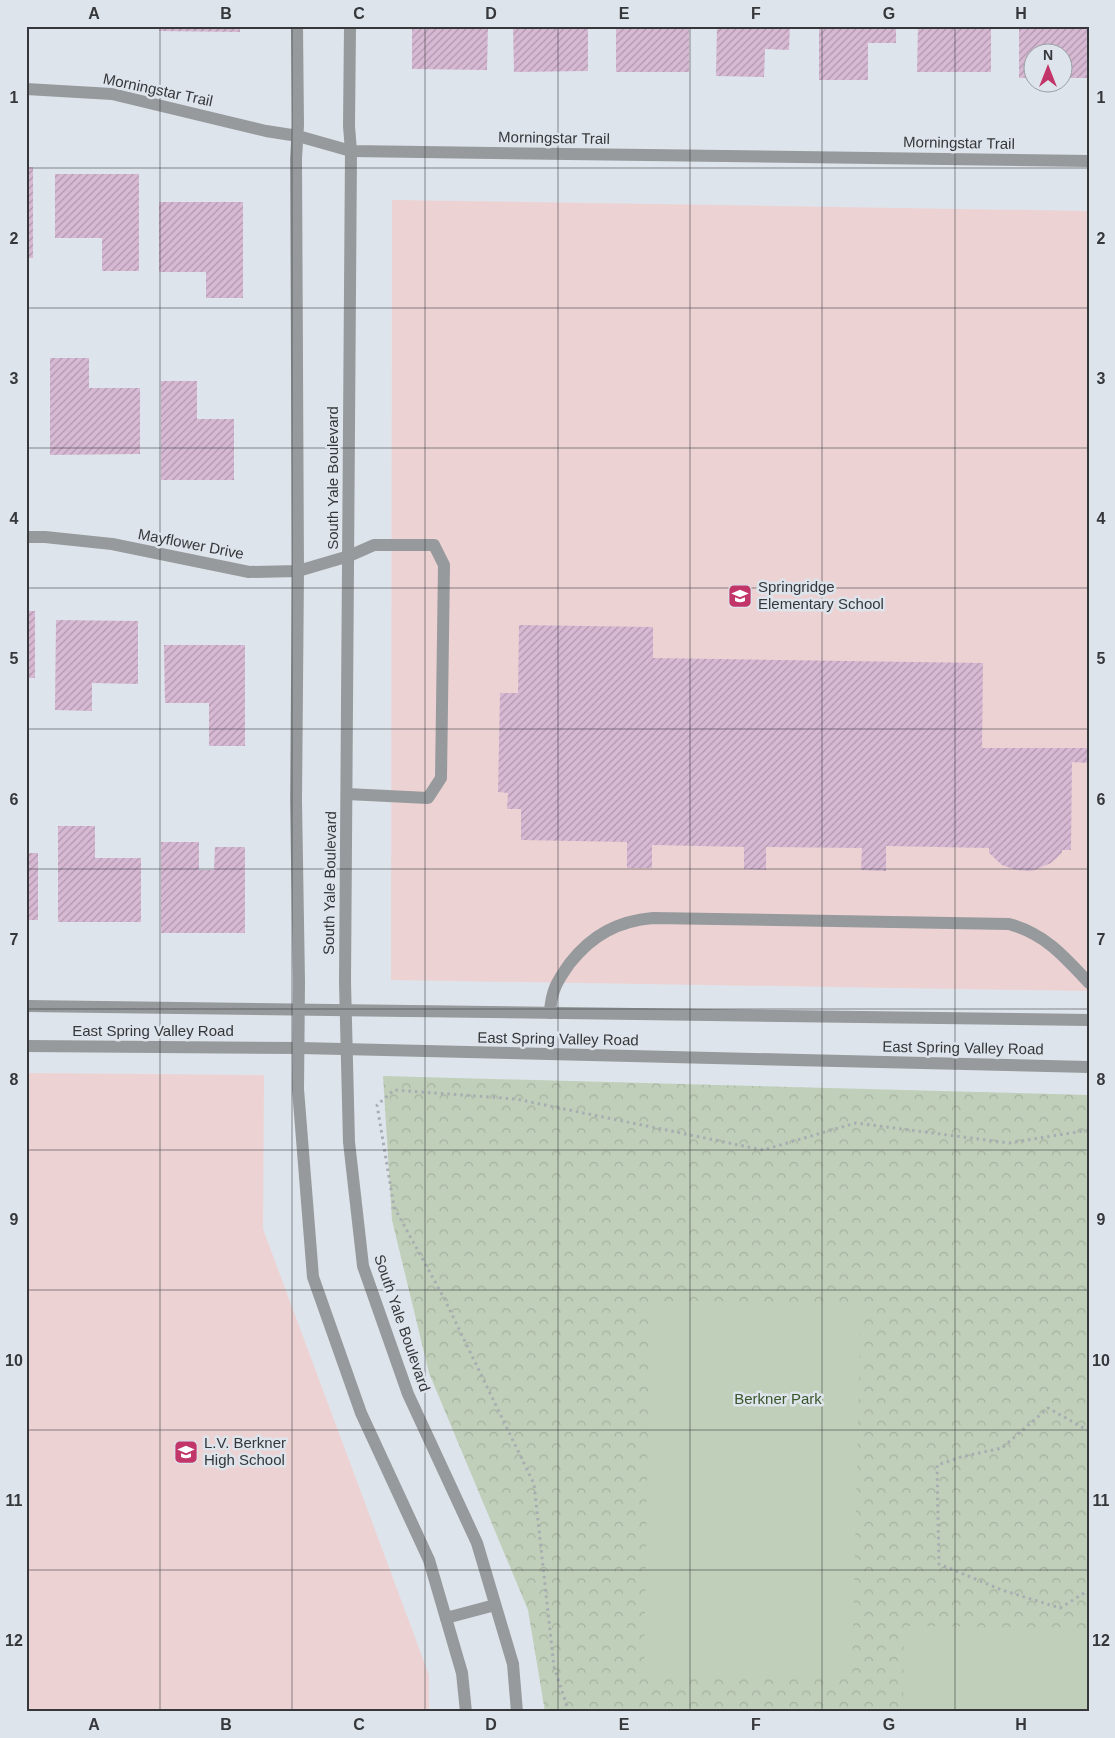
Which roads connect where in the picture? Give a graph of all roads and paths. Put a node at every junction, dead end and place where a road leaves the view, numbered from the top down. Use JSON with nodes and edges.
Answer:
{"nodes":[{"id":1,"x":297,"y":26,"type":"edge"},
{"id":2,"x":350,"y":26,"type":"edge"},
{"id":3,"x":26,"y":89,"type":"edge"},
{"id":4,"x":298,"y":136,"type":"junction"},
{"id":5,"x":351,"y":151,"type":"junction"},
{"id":6,"x":1089,"y":161,"type":"edge"},
{"id":7,"x":26,"y":537,"type":"edge"},
{"id":8,"x":349,"y":556,"type":"junction"},
{"id":9,"x":298,"y":571,"type":"junction"},
{"id":10,"x":347,"y":794,"type":"junction"},
{"id":11,"x":1089,"y":983,"type":"edge"},
{"id":12,"x":26,"y":1006,"type":"edge"},
{"id":13,"x":299,"y":1010,"type":"junction"},
{"id":14,"x":346,"y":1010,"type":"junction"},
{"id":15,"x":550,"y":1013,"type":"junction"},
{"id":16,"x":1089,"y":1020,"type":"edge"},
{"id":17,"x":26,"y":1046,"type":"edge"},
{"id":18,"x":300,"y":1048,"type":"junction"},
{"id":19,"x":347,"y":1050,"type":"junction"},
{"id":20,"x":1089,"y":1067,"type":"edge"},
{"id":21,"x":1089,"y":1130,"type":"edge"},
{"id":22,"x":1089,"y":1430,"type":"edge"},
{"id":23,"x":1089,"y":1590,"type":"edge"},
{"id":24,"x":495,"y":1605,"type":"junction"},
{"id":25,"x":446,"y":1618,"type":"junction"},
{"id":26,"x":466,"y":1712,"type":"edge"},
{"id":27,"x":517,"y":1712,"type":"edge"},
{"id":28,"x":569,"y":1712,"type":"edge"}],
"edges":[{"from":1,"to":4,"type":"street","name":"South Yale Boulevard"},
{"from":2,"to":5,"type":"street","name":"South Yale Boulevard"},
{"from":3,"to":4,"type":"street","name":"Morningstar Trail"},
{"from":4,"to":5,"type":"street","name":"Morningstar Trail"},
{"from":4,"to":9,"type":"street","name":"South Yale Boulevard"},
{"from":5,"to":6,"type":"street","name":"Morningstar Trail"},
{"from":5,"to":8,"type":"street","name":"South Yale Boulevard"},
{"from":7,"to":9,"type":"street","name":"Mayflower Drive"},
{"from":8,"to":9,"type":"street","name":"Mayflower Drive"},
{"from":8,"to":10,"type":"street","name":"South Yale Boulevard"},
{"from":8,"to":10,"type":"street","name":"Mayflower Drive"},
{"from":9,"to":13,"type":"street","name":"South Yale Boulevard"},
{"from":10,"to":14,"type":"street","name":"South Yale Boulevard"},
{"from":11,"to":15,"type":"street"},
{"from":12,"to":13,"type":"street","name":"East Spring Valley Road"},
{"from":13,"to":14,"type":"street","name":"East Spring Valley Road"},
{"from":13,"to":18,"type":"street","name":"South Yale Boulevard"},
{"from":14,"to":15,"type":"street","name":"East Spring Valley Road"},
{"from":14,"to":19,"type":"street","name":"South Yale Boulevard"},
{"from":15,"to":16,"type":"street","name":"East Spring Valley Road"},
{"from":17,"to":18,"type":"street","name":"East Spring Valley Road"},
{"from":18,"to":19,"type":"street","name":"East Spring Valley Road"},
{"from":18,"to":25,"type":"street","name":"South Yale Boulevard"},
{"from":19,"to":20,"type":"street","name":"East Spring Valley Road"},
{"from":19,"to":24,"type":"street","name":"South Yale Boulevard"},
{"from":21,"to":28,"type":"path"},
{"from":22,"to":23,"type":"path"},
{"from":24,"to":25,"type":"street"},
{"from":24,"to":27,"type":"street","name":"South Yale Boulevard"},
{"from":25,"to":26,"type":"street","name":"South Yale Boulevard"}]}
